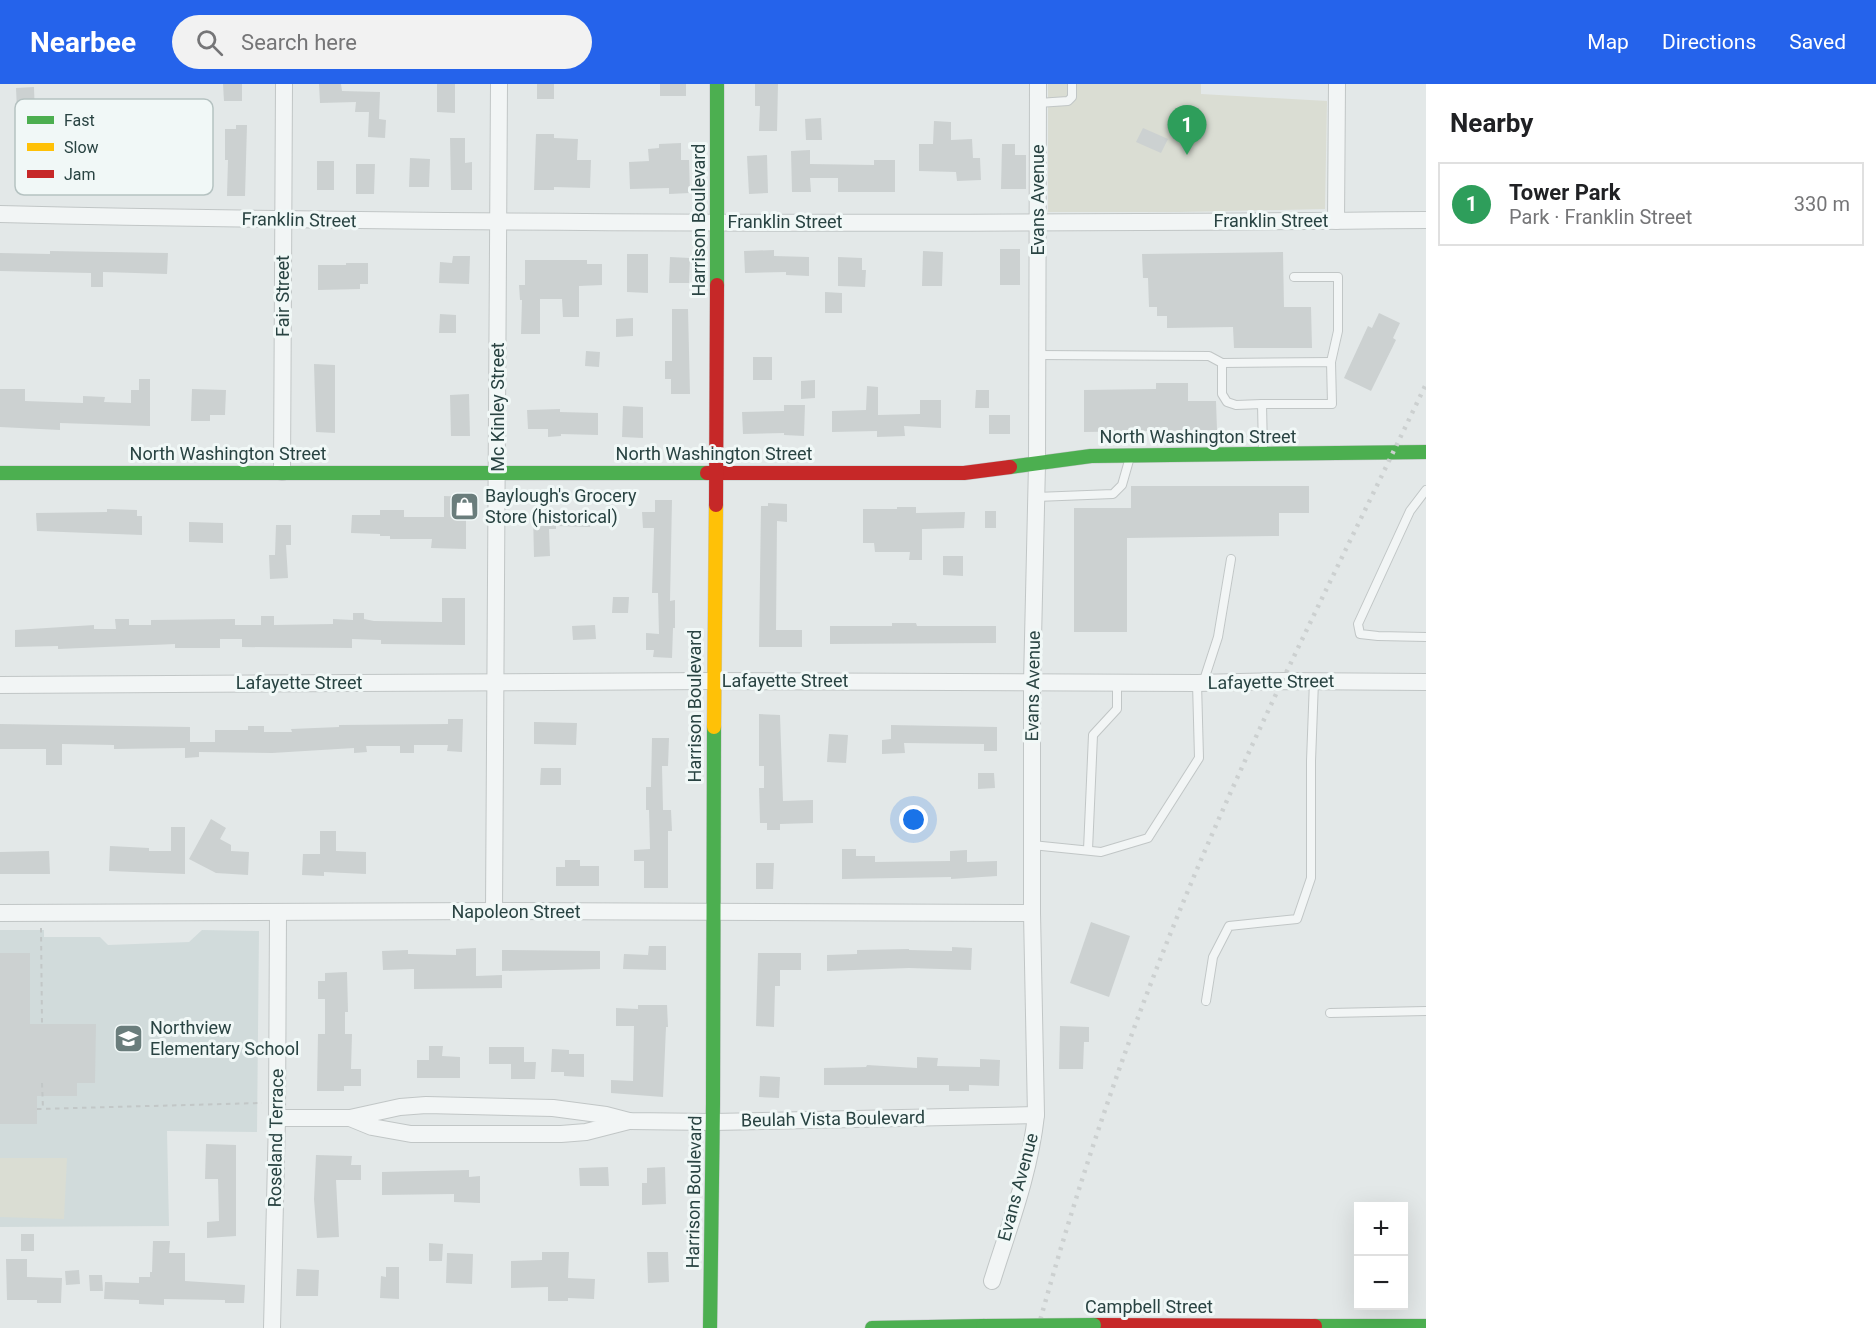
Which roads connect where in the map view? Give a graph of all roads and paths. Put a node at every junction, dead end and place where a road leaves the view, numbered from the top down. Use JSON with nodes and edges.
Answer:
{"nodes":[{"id":1,"x":284,"y":84,"type":"edge"},
{"id":2,"x":499,"y":84,"type":"edge"},
{"id":3,"x":717,"y":84,"type":"edge"},
{"id":4,"x":1038,"y":84,"type":"edge"},
{"id":5,"x":1072,"y":84,"type":"edge"},
{"id":6,"x":1336,"y":84,"type":"edge"},
{"id":7,"x":1038,"y":103,"type":"junction"},
{"id":8,"x":0,"y":214,"type":"edge"},
{"id":9,"x":1426,"y":220,"type":"edge"},
{"id":10,"x":283,"y":221,"type":"junction"},
{"id":11,"x":498,"y":221,"type":"junction"},
{"id":12,"x":1336,"y":221,"type":"junction"},
{"id":13,"x":718,"y":222,"type":"junction"},
{"id":14,"x":1038,"y":222,"type":"junction"},
{"id":15,"x":1294,"y":277,"type":"dead end"},
{"id":16,"x":1037,"y":355,"type":"junction"},
{"id":17,"x":1331,"y":362,"type":"junction"},
{"id":18,"x":1222,"y":363,"type":"junction"},
{"id":19,"x":1262,"y":404,"type":"junction"},
{"id":20,"x":1426,"y":452,"type":"edge"},
{"id":21,"x":1263,"y":455,"type":"junction"},
{"id":22,"x":1131,"y":456,"type":"junction"},
{"id":23,"x":1037,"y":464,"type":"junction"},
{"id":24,"x":715,"y":471,"type":"junction"},
{"id":25,"x":282,"y":472,"type":"junction"},
{"id":26,"x":0,"y":473,"type":"edge"},
{"id":27,"x":498,"y":473,"type":"junction"},
{"id":28,"x":1426,"y":490,"type":"edge"},
{"id":29,"x":1036,"y":497,"type":"junction"},
{"id":30,"x":1422,"y":501,"type":"edge"},
{"id":31,"x":1231,"y":559,"type":"dead end"},
{"id":32,"x":1426,"y":637,"type":"edge"},
{"id":33,"x":713,"y":681,"type":"junction"},
{"id":34,"x":1314,"y":681,"type":"junction"},
{"id":35,"x":495,"y":682,"type":"junction"},
{"id":36,"x":1426,"y":682,"type":"edge"},
{"id":37,"x":1032,"y":683,"type":"junction"},
{"id":38,"x":1117,"y":683,"type":"junction"},
{"id":39,"x":1200,"y":683,"type":"junction"},
{"id":40,"x":0,"y":685,"type":"edge"},
{"id":41,"x":1032,"y":845,"type":"junction"},
{"id":42,"x":1088,"y":850,"type":"junction"},
{"id":43,"x":494,"y":911,"type":"junction"},
{"id":44,"x":0,"y":913,"type":"edge"},
{"id":45,"x":41,"y":913,"type":"junction"},
{"id":46,"x":278,"y":913,"type":"junction"},
{"id":47,"x":712,"y":913,"type":"junction"},
{"id":48,"x":1032,"y":913,"type":"junction"},
{"id":49,"x":1206,"y":1001,"type":"dead end"},
{"id":50,"x":1426,"y":1011,"type":"edge"},
{"id":51,"x":1330,"y":1013,"type":"dead end"},
{"id":52,"x":42,"y":1024,"type":"dead end"},
{"id":53,"x":42,"y":1083,"type":"dead end"},
{"id":54,"x":37,"y":1109,"type":"dead end"},
{"id":55,"x":43,"y":1109,"type":"junction"},
{"id":56,"x":277,"y":1111,"type":"junction"},
{"id":57,"x":1036,"y":1115,"type":"junction"},
{"id":58,"x":350,"y":1118,"type":"junction"},
{"id":59,"x":629,"y":1121,"type":"junction"},
{"id":60,"x":713,"y":1122,"type":"junction"},
{"id":61,"x":992,"y":1281,"type":"dead end"},
{"id":62,"x":1426,"y":1326,"type":"edge"},
{"id":63,"x":1320,"y":1327,"type":"edge"},
{"id":64,"x":272,"y":1328,"type":"edge"},
{"id":65,"x":710,"y":1328,"type":"edge"},
{"id":66,"x":872,"y":1328,"type":"edge"}],
"edges":[{"from":1,"to":10,"type":"street","name":"Fair Street"},
{"from":2,"to":11,"type":"street","name":"Mc Kinley Street"},
{"from":3,"to":13,"type":"street","name":"Harrison Boulevard"},
{"from":4,"to":7,"type":"street","name":"Evans Avenue"},
{"from":5,"to":7,"type":"lane"},
{"from":6,"to":12,"type":"street"},
{"from":7,"to":14,"type":"street","name":"Evans Avenue"},
{"from":8,"to":10,"type":"street","name":"Franklin Street"},
{"from":9,"to":12,"type":"street","name":"Franklin Street"},
{"from":10,"to":11,"type":"street","name":"Franklin Street"},
{"from":10,"to":25,"type":"street","name":"Fair Street"},
{"from":11,"to":13,"type":"street","name":"Franklin Street"},
{"from":11,"to":27,"type":"street","name":"Mc Kinley Street"},
{"from":12,"to":14,"type":"street","name":"Franklin Street"},
{"from":13,"to":14,"type":"street","name":"Franklin Street"},
{"from":13,"to":24,"type":"street","name":"Harrison Boulevard"},
{"from":14,"to":16,"type":"street","name":"Evans Avenue"},
{"from":15,"to":17,"type":"lane"},
{"from":16,"to":18,"type":"lane"},
{"from":16,"to":23,"type":"street","name":"Evans Avenue"},
{"from":17,"to":18,"type":"lane"},
{"from":17,"to":19,"type":"lane"},
{"from":18,"to":19,"type":"lane"},
{"from":19,"to":21,"type":"lane"},
{"from":20,"to":21,"type":"street","name":"North Washington Street"},
{"from":21,"to":22,"type":"street","name":"North Washington Street"},
{"from":22,"to":23,"type":"street","name":"North Washington Street"},
{"from":22,"to":29,"type":"lane"},
{"from":23,"to":24,"type":"street","name":"North Washington Street"},
{"from":23,"to":29,"type":"street","name":"Evans Avenue"},
{"from":24,"to":27,"type":"street","name":"North Washington Street"},
{"from":24,"to":33,"type":"street","name":"Harrison Boulevard"},
{"from":25,"to":26,"type":"street","name":"North Washington Street"},
{"from":25,"to":27,"type":"street","name":"North Washington Street"},
{"from":27,"to":35,"type":"street","name":"Mc Kinley Street"},
{"from":28,"to":30,"type":"lane"},
{"from":29,"to":37,"type":"street","name":"Evans Avenue"},
{"from":30,"to":32,"type":"lane"},
{"from":31,"to":39,"type":"lane"},
{"from":33,"to":35,"type":"street","name":"Lafayette Street"},
{"from":33,"to":37,"type":"street","name":"Lafayette Street"},
{"from":33,"to":47,"type":"street","name":"Harrison Boulevard"},
{"from":34,"to":36,"type":"street","name":"Lafayette Street"},
{"from":34,"to":39,"type":"street","name":"Lafayette Street"},
{"from":34,"to":49,"type":"lane"},
{"from":35,"to":40,"type":"street","name":"Lafayette Street"},
{"from":35,"to":43,"type":"street","name":"Mc Kinley Street"},
{"from":37,"to":38,"type":"street","name":"Lafayette Street"},
{"from":37,"to":41,"type":"street","name":"Evans Avenue"},
{"from":38,"to":39,"type":"street","name":"Lafayette Street"},
{"from":38,"to":42,"type":"lane"},
{"from":39,"to":42,"type":"lane"},
{"from":41,"to":42,"type":"lane"},
{"from":41,"to":48,"type":"street","name":"Evans Avenue"},
{"from":43,"to":46,"type":"street","name":"Napoleon Street"},
{"from":43,"to":47,"type":"street","name":"Napoleon Street"},
{"from":44,"to":45,"type":"street","name":"Napoleon Street"},
{"from":45,"to":46,"type":"street","name":"Napoleon Street"},
{"from":45,"to":52,"type":"path"},
{"from":46,"to":56,"type":"street","name":"Roseland Terrace"},
{"from":47,"to":48,"type":"street","name":"Napoleon Street"},
{"from":47,"to":60,"type":"street","name":"Harrison Boulevard"},
{"from":48,"to":57,"type":"street","name":"Evans Avenue"},
{"from":50,"to":51,"type":"lane"},
{"from":53,"to":55,"type":"path"},
{"from":54,"to":55,"type":"path"},
{"from":55,"to":56,"type":"path"},
{"from":56,"to":58,"type":"street","name":"Beulah Vista Boulevard"},
{"from":56,"to":64,"type":"street","name":"Roseland Terrace"},
{"from":57,"to":60,"type":"street","name":"Beulah Vista Boulevard"},
{"from":57,"to":61,"type":"street","name":"Evans Avenue"},
{"from":58,"to":59,"type":"street","name":"Beulah Vista Boulevard"},
{"from":58,"to":59,"type":"street","name":"Beulah Vista Boulevard"},
{"from":59,"to":60,"type":"street","name":"Beulah Vista Boulevard"},
{"from":60,"to":65,"type":"street","name":"Harrison Boulevard"},
{"from":62,"to":63,"type":"street","name":"Campbell Street"},
{"from":63,"to":66,"type":"street","name":"Campbell Street","bridge":true}]}
